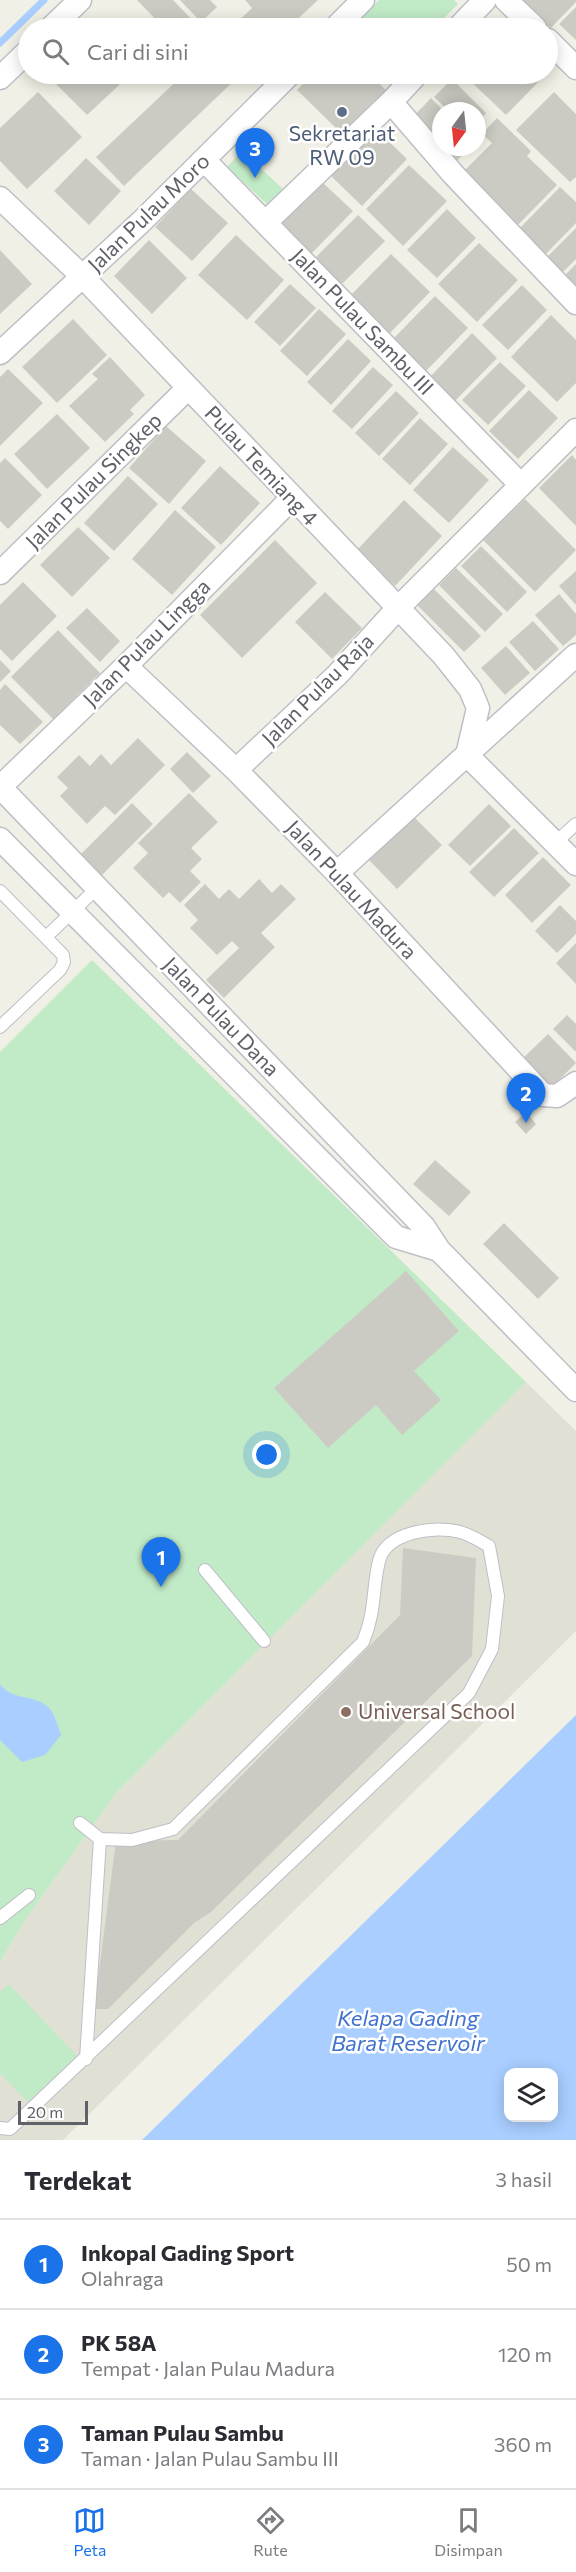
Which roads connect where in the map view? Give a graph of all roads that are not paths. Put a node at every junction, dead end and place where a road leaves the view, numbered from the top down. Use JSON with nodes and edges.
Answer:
{"nodes":[{"id":1,"x":80,"y":0,"type":"edge"},
{"id":2,"x":363,"y":0,"type":"edge"},
{"id":3,"x":485,"y":0,"type":"edge"},
{"id":4,"x":506,"y":0,"type":"edge"},
{"id":5,"x":61,"y":18,"type":"edge"},
{"id":6,"x":344,"y":18,"type":"edge"},
{"id":7,"x":468,"y":18,"type":"edge"},
{"id":8,"x":525,"y":18,"type":"edge"},
{"id":9,"x":558,"y":50,"type":"edge"},
{"id":10,"x":18,"y":61,"type":"edge"},
{"id":11,"x":576,"y":68,"type":"edge"},
{"id":12,"x":0,"y":78,"type":"edge"},
{"id":13,"x":281,"y":84,"type":"edge"},
{"id":14,"x":408,"y":84,"type":"edge"},
{"id":15,"x":391,"y":102,"type":"junction"},
{"id":16,"x":204,"y":160,"type":"junction"},
{"id":17,"x":0,"y":198,"type":"edge"},
{"id":18,"x":266,"y":222,"type":"junction"},
{"id":19,"x":83,"y":277,"type":"junction"},
{"id":20,"x":576,"y":303,"type":"edge"},
{"id":21,"x":0,"y":353,"type":"edge"},
{"id":22,"x":188,"y":388,"type":"junction"},
{"id":23,"x":576,"y":430,"type":"edge"},
{"id":24,"x":520,"y":484,"type":"junction"},
{"id":25,"x":292,"y":498,"type":"junction"},
{"id":26,"x":0,"y":573,"type":"edge"},
{"id":27,"x":398,"y":608,"type":"junction"},
{"id":28,"x":576,"y":655,"type":"edge"},
{"id":29,"x":126,"y":666,"type":"junction"},
{"id":30,"x":467,"y":755,"type":"junction"},
{"id":31,"x":236,"y":770,"type":"junction"},
{"id":32,"x":0,"y":787,"type":"edge"},
{"id":33,"x":576,"y":824,"type":"edge"},
{"id":34,"x":0,"y":839,"type":"edge"},
{"id":35,"x":555,"y":843,"type":"junction"},
{"id":36,"x":576,"y":864,"type":"edge"},
{"id":37,"x":337,"y":873,"type":"junction"},
{"id":38,"x":97,"y":888,"type":"junction"},
{"id":39,"x":0,"y":891,"type":"edge"},
{"id":40,"x":70,"y":913,"type":"junction"},
{"id":41,"x":46,"y":937,"type":"junction"},
{"id":42,"x":0,"y":1027,"type":"edge"},
{"id":43,"x":576,"y":1083,"type":"edge"},
{"id":44,"x":439,"y":1250,"type":"junction"},
{"id":45,"x":576,"y":1390,"type":"edge"},
{"id":46,"x":205,"y":1570,"type":"dead end"},
{"id":47,"x":264,"y":1641,"type":"dead end"},
{"id":48,"x":80,"y":1823,"type":"dead end"},
{"id":49,"x":100,"y":1839,"type":"junction"},
{"id":50,"x":29,"y":1895,"type":"dead end"},
{"id":51,"x":0,"y":1918,"type":"edge"},
{"id":52,"x":86,"y":2059,"type":"junction"},
{"id":53,"x":0,"y":2128,"type":"edge"}],
"edges":[{"from":1,"to":5,"type":"street"},
{"from":2,"to":6,"type":"street"},
{"from":3,"to":7,"type":"street"},
{"from":4,"to":8,"type":"street"},
{"from":9,"to":11,"type":"street"},
{"from":10,"to":12,"type":"street"},
{"from":13,"to":16,"type":"street","name":"Jalan Pulau Moro"},
{"from":14,"to":15,"type":"street"},
{"from":15,"to":18,"type":"street"},
{"from":15,"to":20,"type":"street"},
{"from":16,"to":18,"type":"street","name":"Jalan Pulau Sambu III"},
{"from":16,"to":19,"type":"street","name":"Jalan Pulau Moro"},
{"from":17,"to":19,"type":"street","name":"Pulau Temiang 4"},
{"from":18,"to":24,"type":"street","name":"Jalan Pulau Sambu III"},
{"from":19,"to":21,"type":"street","name":"Jalan Pulau Moro"},
{"from":19,"to":22,"type":"street","name":"Pulau Temiang 4"},
{"from":22,"to":25,"type":"street","name":"Pulau Temiang 4"},
{"from":22,"to":26,"type":"street","name":"Jalan Pulau Singkep"},
{"from":23,"to":24,"type":"street","name":"Jalan Pulau Raja"},
{"from":24,"to":27,"type":"street","name":"Jalan Pulau Raja"},
{"from":25,"to":27,"type":"street","name":"Pulau Temiang 4"},
{"from":25,"to":29,"type":"street","name":"Jalan Pulau Lingga"},
{"from":27,"to":30,"type":"street","name":"Pulau Temiang 4"},
{"from":27,"to":31,"type":"street","name":"Jalan Pulau Raja"},
{"from":28,"to":30,"type":"street"},
{"from":29,"to":31,"type":"street","name":"Jalan Pulau Madura"},
{"from":29,"to":32,"type":"street","name":"Jalan Pulau Lingga"},
{"from":30,"to":35,"type":"street"},
{"from":30,"to":37,"type":"street"},
{"from":31,"to":37,"type":"street","name":"Jalan Pulau Madura"},
{"from":32,"to":38,"type":"street","name":"Jalan Pulau Dana"},
{"from":33,"to":35,"type":"lane"},
{"from":34,"to":40,"type":"street","name":"Jalan Pulau Dana"},
{"from":35,"to":36,"type":"street"},
{"from":37,"to":43,"type":"street","name":"Jalan Pulau Madura"},
{"from":38,"to":40,"type":"lane"},
{"from":38,"to":44,"type":"street","name":"Jalan Pulau Dana"},
{"from":39,"to":41,"type":"lane"},
{"from":40,"to":41,"type":"lane"},
{"from":40,"to":44,"type":"street","name":"Jalan Pulau Dana"},
{"from":41,"to":42,"type":"lane"},
{"from":44,"to":45,"type":"street","name":"Jalan Pulau Dana"},
{"from":46,"to":47,"type":"lane"},
{"from":48,"to":49,"type":"lane"},
{"from":49,"to":52,"type":"lane"},
{"from":49,"to":52,"type":"lane"},
{"from":50,"to":51,"type":"lane"},
{"from":52,"to":53,"type":"lane"}]}
